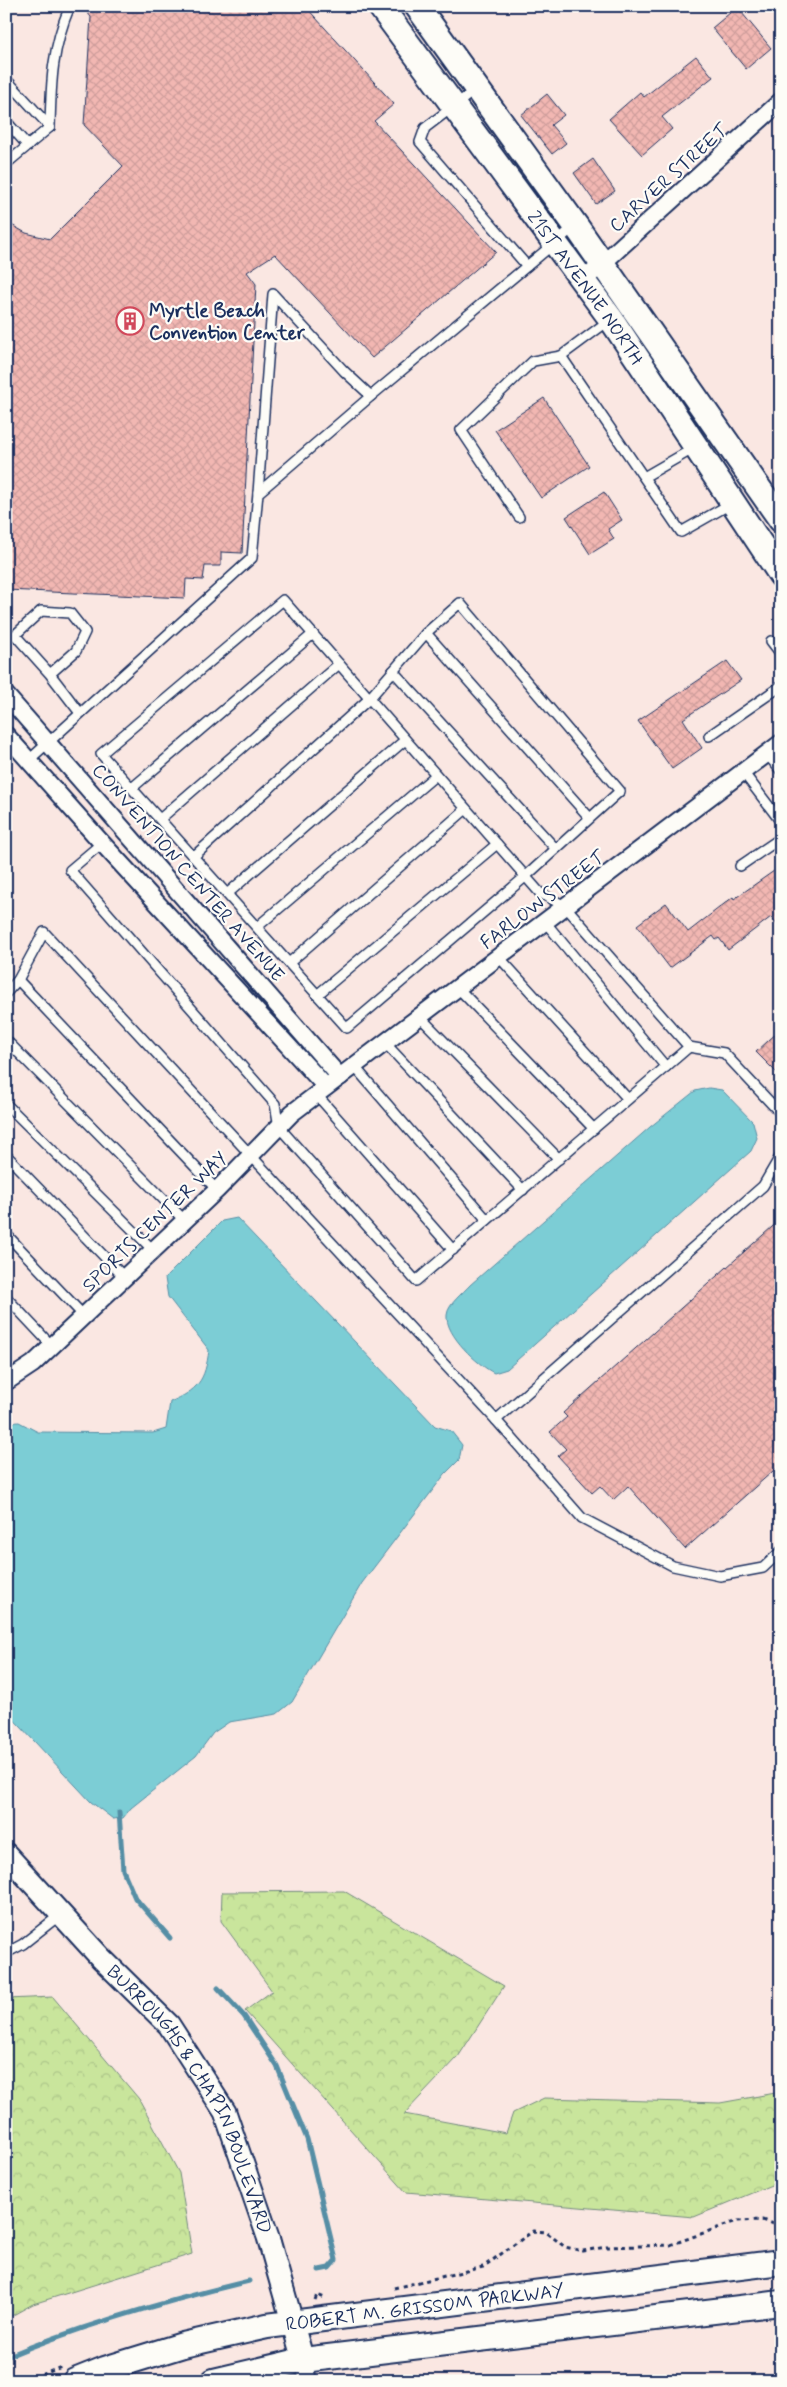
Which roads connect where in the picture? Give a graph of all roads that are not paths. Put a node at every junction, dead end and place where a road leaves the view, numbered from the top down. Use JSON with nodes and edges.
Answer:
{"nodes":[{"id":1,"x":70,"y":6,"type":"edge"},
{"id":2,"x":380,"y":6,"type":"edge"},
{"id":3,"x":417,"y":6,"type":"edge"},
{"id":4,"x":6,"y":79,"type":"edge"},
{"id":5,"x":476,"y":90,"type":"junction"},
{"id":6,"x":781,"y":101,"type":"edge"},
{"id":7,"x":455,"y":108,"type":"junction"},
{"id":8,"x":6,"y":121,"type":"edge"},
{"id":9,"x":50,"y":127,"type":"junction"},
{"id":10,"x":28,"y":146,"type":"junction"},
{"id":11,"x":6,"y":164,"type":"edge"},
{"id":12,"x":576,"y":226,"type":"junction"},
{"id":13,"x":554,"y":244,"type":"junction"},
{"id":14,"x":602,"y":264,"type":"junction"},
{"id":15,"x":527,"y":266,"type":"junction"},
{"id":16,"x":582,"y":282,"type":"junction"},
{"id":17,"x":611,"y":319,"type":"junction"},
{"id":18,"x":562,"y":356,"type":"junction"},
{"id":19,"x":370,"y":396,"type":"junction"},
{"id":20,"x":696,"y":447,"type":"junction"},
{"id":21,"x":644,"y":477,"type":"junction"},
{"id":22,"x":258,"y":493,"type":"junction"},
{"id":23,"x":732,"y":503,"type":"junction"},
{"id":24,"x":519,"y":517,"type":"dead end"},
{"id":25,"x":781,"y":520,"type":"edge"},
{"id":26,"x":778,"y":566,"type":"edge"},
{"id":27,"x":426,"y":633,"type":"junction"},
{"id":28,"x":313,"y":634,"type":"junction"},
{"id":29,"x":772,"y":641,"type":"dead end"},
{"id":30,"x":781,"y":654,"type":"edge"},
{"id":31,"x":339,"y":664,"type":"junction"},
{"id":32,"x":393,"y":671,"type":"junction"},
{"id":33,"x":50,"y":674,"type":"junction"},
{"id":34,"x":781,"y":686,"type":"edge"},
{"id":35,"x":6,"y":694,"type":"edge"},
{"id":36,"x":369,"y":699,"type":"junction"},
{"id":37,"x":80,"y":713,"type":"junction"},
{"id":38,"x":6,"y":735,"type":"edge"},
{"id":39,"x":709,"y":736,"type":"dead end"},
{"id":40,"x":405,"y":740,"type":"junction"},
{"id":41,"x":48,"y":741,"type":"junction"},
{"id":42,"x":781,"y":743,"type":"edge"},
{"id":43,"x":767,"y":754,"type":"junction"},
{"id":44,"x":29,"y":760,"type":"junction"},
{"id":45,"x":781,"y":771,"type":"edge"},
{"id":46,"x":743,"y":772,"type":"junction"},
{"id":47,"x":436,"y":774,"type":"junction"},
{"id":48,"x":132,"y":788,"type":"junction"},
{"id":49,"x":466,"y":809,"type":"junction"},
{"id":50,"x":589,"y":817,"type":"junction"},
{"id":51,"x":160,"y":819,"type":"junction"},
{"id":52,"x":781,"y":822,"type":"edge"},
{"id":53,"x":781,"y":838,"type":"edge"},
{"id":54,"x":102,"y":843,"type":"junction"},
{"id":55,"x":497,"y":844,"type":"junction"},
{"id":56,"x":555,"y":848,"type":"junction"},
{"id":57,"x":193,"y":856,"type":"junction"},
{"id":58,"x":740,"y":866,"type":"dead end"},
{"id":59,"x":526,"y":877,"type":"junction"},
{"id":60,"x":227,"y":894,"type":"junction"},
{"id":61,"x":565,"y":906,"type":"junction"},
{"id":62,"x":546,"y":923,"type":"junction"},
{"id":63,"x":257,"y":927,"type":"junction"},
{"id":64,"x":498,"y":957,"type":"junction"},
{"id":65,"x":289,"y":963,"type":"junction"},
{"id":66,"x":18,"y":980,"type":"junction"},
{"id":67,"x":457,"y":987,"type":"junction"},
{"id":68,"x":6,"y":993,"type":"edge"},
{"id":69,"x":317,"y":995,"type":"junction"},
{"id":70,"x":420,"y":1017,"type":"junction"},
{"id":71,"x":6,"y":1040,"type":"edge"},
{"id":72,"x":386,"y":1044,"type":"junction"},
{"id":73,"x":689,"y":1046,"type":"junction"},
{"id":74,"x":666,"y":1066,"type":"junction"},
{"id":75,"x":355,"y":1067,"type":"junction"},
{"id":76,"x":327,"y":1086,"type":"junction"},
{"id":77,"x":628,"y":1099,"type":"junction"},
{"id":78,"x":6,"y":1104,"type":"edge"},
{"id":79,"x":781,"y":1114,"type":"edge"},
{"id":80,"x":279,"y":1127,"type":"junction"},
{"id":81,"x":594,"y":1128,"type":"junction"},
{"id":82,"x":6,"y":1155,"type":"edge"},
{"id":83,"x":252,"y":1155,"type":"junction"},
{"id":84,"x":781,"y":1155,"type":"edge"},
{"id":85,"x":559,"y":1159,"type":"junction"},
{"id":86,"x":217,"y":1190,"type":"junction"},
{"id":87,"x":523,"y":1190,"type":"junction"},
{"id":88,"x":184,"y":1220,"type":"junction"},
{"id":89,"x":488,"y":1220,"type":"junction"},
{"id":90,"x":6,"y":1234,"type":"edge"},
{"id":91,"x":153,"y":1250,"type":"junction"},
{"id":92,"x":453,"y":1250,"type":"junction"},
{"id":93,"x":124,"y":1277,"type":"junction"},
{"id":94,"x":6,"y":1297,"type":"edge"},
{"id":95,"x":84,"y":1316,"type":"junction"},
{"id":96,"x":52,"y":1346,"type":"junction"},
{"id":97,"x":7,"y":1381,"type":"edge"},
{"id":98,"x":496,"y":1420,"type":"junction"},
{"id":99,"x":781,"y":1551,"type":"edge"},
{"id":100,"x":6,"y":1854,"type":"edge"},
{"id":101,"x":61,"y":1914,"type":"junction"},
{"id":102,"x":6,"y":1953,"type":"edge"},
{"id":103,"x":781,"y":2262,"type":"edge"},
{"id":104,"x":781,"y":2303,"type":"edge"},
{"id":105,"x":292,"y":2323,"type":"junction"},
{"id":106,"x":306,"y":2370,"type":"edge"},
{"id":107,"x":75,"y":2381,"type":"edge"},
{"id":108,"x":214,"y":2381,"type":"edge"}],
"edges":[{"from":1,"to":9,"type":"lane"},
{"from":2,"to":7,"type":"main road","name":"21ST AVENUE NORTH"},
{"from":3,"to":5,"type":"main road","name":"21ST AVENUE NORTH"},
{"from":4,"to":9,"type":"lane"},
{"from":5,"to":7,"type":"lane"},
{"from":5,"to":12,"type":"main road","name":"21ST AVENUE NORTH"},
{"from":6,"to":14,"type":"street","name":"CARVER STREET"},
{"from":7,"to":13,"type":"main road","name":"21ST AVENUE NORTH"},
{"from":7,"to":15,"type":"lane"},
{"from":8,"to":10,"type":"lane"},
{"from":9,"to":10,"type":"lane"},
{"from":10,"to":11,"type":"lane"},
{"from":12,"to":13,"type":"lane"},
{"from":12,"to":14,"type":"main road","name":"21ST AVENUE NORTH"},
{"from":13,"to":15,"type":"lane"},
{"from":13,"to":16,"type":"main road","name":"21ST AVENUE NORTH"},
{"from":14,"to":16,"type":"street","name":"CARVER STREET"},
{"from":14,"to":25,"type":"main road","name":"21ST AVENUE NORTH"},
{"from":15,"to":19,"type":"lane"},
{"from":16,"to":17,"type":"main road","name":"21ST AVENUE NORTH"},
{"from":17,"to":18,"type":"lane"},
{"from":17,"to":20,"type":"main road","name":"21ST AVENUE NORTH"},
{"from":18,"to":21,"type":"lane"},
{"from":18,"to":24,"type":"lane"},
{"from":19,"to":22,"type":"lane"},
{"from":19,"to":22,"type":"lane"},
{"from":20,"to":21,"type":"lane"},
{"from":20,"to":23,"type":"main road","name":"21ST AVENUE NORTH"},
{"from":21,"to":23,"type":"lane"},
{"from":22,"to":37,"type":"lane"},
{"from":23,"to":26,"type":"main road","name":"21ST AVENUE NORTH"},
{"from":27,"to":32,"type":"lane"},
{"from":27,"to":50,"type":"lane"},
{"from":27,"to":50,"type":"lane"},
{"from":28,"to":31,"type":"lane"},
{"from":28,"to":48,"type":"lane"},
{"from":28,"to":48,"type":"lane"},
{"from":29,"to":30,"type":"lane"},
{"from":31,"to":36,"type":"lane"},
{"from":31,"to":51,"type":"lane"},
{"from":32,"to":36,"type":"lane"},
{"from":32,"to":56,"type":"lane"},
{"from":33,"to":33,"type":"lane"},
{"from":33,"to":37,"type":"lane"},
{"from":34,"to":39,"type":"lane"},
{"from":35,"to":41,"type":"street","name":"CONVENTION CENTER AVENUE"},
{"from":36,"to":40,"type":"lane"},
{"from":36,"to":57,"type":"lane"},
{"from":37,"to":41,"type":"lane"},
{"from":38,"to":44,"type":"street"},
{"from":40,"to":47,"type":"lane"},
{"from":40,"to":60,"type":"lane"},
{"from":41,"to":44,"type":"lane"},
{"from":41,"to":76,"type":"street","name":"CONVENTION CENTER AVENUE"},
{"from":42,"to":43,"type":"street","name":"FARLOW STREET"},
{"from":43,"to":45,"type":"lane"},
{"from":43,"to":46,"type":"street","name":"FARLOW STREET"},
{"from":44,"to":54,"type":"street"},
{"from":46,"to":52,"type":"lane"},
{"from":46,"to":61,"type":"street","name":"FARLOW STREET"},
{"from":47,"to":49,"type":"lane"},
{"from":47,"to":63,"type":"lane"},
{"from":48,"to":51,"type":"lane"},
{"from":49,"to":55,"type":"lane"},
{"from":49,"to":65,"type":"lane"},
{"from":50,"to":56,"type":"lane"},
{"from":51,"to":57,"type":"lane"},
{"from":53,"to":58,"type":"lane"},
{"from":54,"to":76,"type":"street"},
{"from":54,"to":80,"type":"lane"},
{"from":55,"to":59,"type":"lane"},
{"from":55,"to":69,"type":"lane"},
{"from":56,"to":59,"type":"lane"},
{"from":57,"to":60,"type":"lane"},
{"from":59,"to":61,"type":"lane"},
{"from":59,"to":69,"type":"lane"},
{"from":60,"to":63,"type":"lane"},
{"from":61,"to":62,"type":"street","name":"FARLOW STREET"},
{"from":61,"to":73,"type":"lane"},
{"from":62,"to":64,"type":"street","name":"FARLOW STREET"},
{"from":62,"to":74,"type":"lane"},
{"from":63,"to":65,"type":"lane"},
{"from":64,"to":67,"type":"street","name":"FARLOW STREET"},
{"from":64,"to":77,"type":"lane"},
{"from":65,"to":69,"type":"lane"},
{"from":66,"to":68,"type":"lane"},
{"from":66,"to":83,"type":"lane"},
{"from":66,"to":86,"type":"lane"},
{"from":67,"to":70,"type":"street","name":"FARLOW STREET"},
{"from":67,"to":81,"type":"lane"},
{"from":70,"to":72,"type":"street","name":"FARLOW STREET"},
{"from":70,"to":85,"type":"lane"},
{"from":71,"to":88,"type":"lane"},
{"from":72,"to":75,"type":"street","name":"FARLOW STREET"},
{"from":72,"to":87,"type":"lane"},
{"from":73,"to":74,"type":"lane"},
{"from":73,"to":79,"type":"lane"},
{"from":74,"to":77,"type":"lane"},
{"from":75,"to":76,"type":"street","name":"FARLOW STREET"},
{"from":75,"to":89,"type":"lane"},
{"from":76,"to":80,"type":"street","name":"SPORTS CENTER WAY"},
{"from":76,"to":92,"type":"lane"},
{"from":77,"to":81,"type":"lane"},
{"from":78,"to":91,"type":"lane"},
{"from":80,"to":83,"type":"street","name":"SPORTS CENTER WAY"},
{"from":80,"to":92,"type":"lane"},
{"from":81,"to":85,"type":"lane"},
{"from":82,"to":93,"type":"lane"},
{"from":83,"to":86,"type":"street","name":"SPORTS CENTER WAY"},
{"from":83,"to":98,"type":"lane"},
{"from":84,"to":98,"type":"lane"},
{"from":85,"to":87,"type":"lane"},
{"from":86,"to":88,"type":"street","name":"SPORTS CENTER WAY"},
{"from":87,"to":89,"type":"lane"},
{"from":88,"to":91,"type":"street","name":"SPORTS CENTER WAY"},
{"from":89,"to":92,"type":"lane"},
{"from":90,"to":95,"type":"lane"},
{"from":91,"to":93,"type":"street","name":"SPORTS CENTER WAY"},
{"from":93,"to":95,"type":"street","name":"SPORTS CENTER WAY"},
{"from":94,"to":96,"type":"lane"},
{"from":95,"to":96,"type":"street","name":"SPORTS CENTER WAY"},
{"from":96,"to":97,"type":"street","name":"SPORTS CENTER WAY"},
{"from":98,"to":99,"type":"lane"},
{"from":100,"to":101,"type":"street","name":"BURROUGHS & CHAPIN BOULEVARD"},
{"from":101,"to":102,"type":"lane"},
{"from":101,"to":105,"type":"street","name":"BURROUGHS & CHAPIN BOULEVARD"},
{"from":103,"to":105,"type":"main road","name":"ROBERT M. GRISSOM PARKWAY"},
{"from":104,"to":106,"type":"main road","name":"ROBERT M. GRISSOM PARKWAY"},
{"from":105,"to":106,"type":"street","name":"BURROUGHS & CHAPIN BOULEVARD"},
{"from":105,"to":107,"type":"main road","name":"ROBERT M. GRISSOM PARKWAY"},
{"from":106,"to":108,"type":"main road","name":"ROBERT M. GRISSOM PARKWAY"}]}
